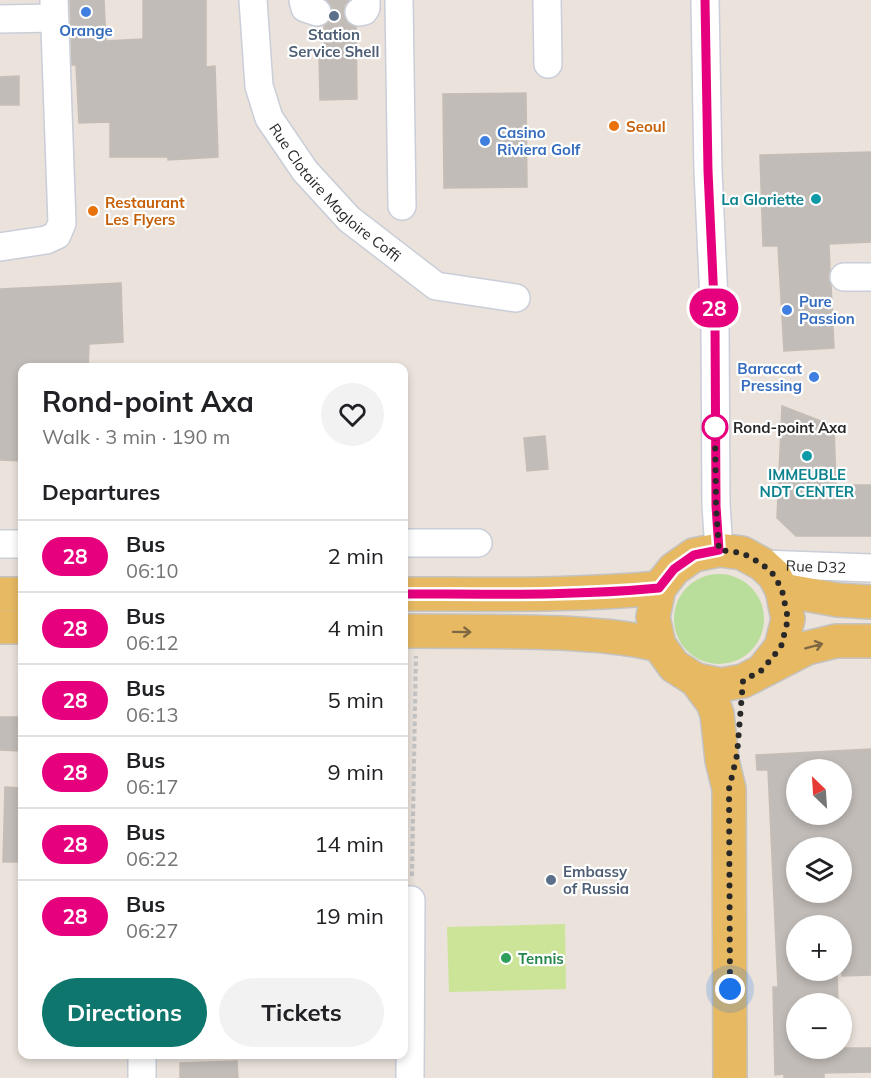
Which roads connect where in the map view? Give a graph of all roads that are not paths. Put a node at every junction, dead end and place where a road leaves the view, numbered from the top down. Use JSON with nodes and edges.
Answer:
{"nodes":[{"id":1,"x":253,"y":0,"type":"edge"},
{"id":2,"x":399,"y":0,"type":"edge"},
{"id":3,"x":547,"y":0,"type":"edge"},
{"id":4,"x":705,"y":0,"type":"edge"},
{"id":5,"x":54,"y":9,"type":"edge"},
{"id":6,"x":0,"y":19,"type":"edge"},
{"id":7,"x":548,"y":64,"type":"dead end"},
{"id":8,"x":402,"y":206,"type":"dead end"},
{"id":9,"x":0,"y":247,"type":"edge"},
{"id":10,"x":871,"y":277,"type":"edge"},
{"id":11,"x":844,"y":278,"type":"dead end"},
{"id":12,"x":516,"y":298,"type":"dead end"},
{"id":13,"x":408,"y":543,"type":"edge"},
{"id":14,"x":478,"y":543,"type":"dead end"},
{"id":15,"x":0,"y":544,"type":"edge"},
{"id":16,"x":18,"y":544,"type":"edge"},
{"id":17,"x":719,"y":550,"type":"junction"},
{"id":18,"x":762,"y":564,"type":"junction"},
{"id":19,"x":871,"y":568,"type":"edge"},
{"id":20,"x":659,"y":588,"type":"junction"},
{"id":21,"x":782,"y":590,"type":"junction"},
{"id":22,"x":0,"y":594,"type":"edge"},
{"id":23,"x":18,"y":594,"type":"edge"},
{"id":24,"x":408,"y":594,"type":"edge"},
{"id":25,"x":871,"y":602,"type":"edge"},
{"id":26,"x":0,"y":627,"type":"edge"},
{"id":27,"x":18,"y":627,"type":"edge"},
{"id":28,"x":410,"y":631,"type":"edge"},
{"id":29,"x":871,"y":641,"type":"edge"},
{"id":30,"x":659,"y":645,"type":"junction"},
{"id":31,"x":753,"y":675,"type":"junction"},
{"id":32,"x":696,"y":680,"type":"junction"},
{"id":33,"x":729,"y":789,"type":"junction"},
{"id":34,"x":408,"y":959,"type":"edge"},
{"id":35,"x":142,"y":1059,"type":"edge"},
{"id":36,"x":142,"y":1078,"type":"edge"},
{"id":37,"x":410,"y":1078,"type":"edge"},
{"id":38,"x":730,"y":1078,"type":"edge"}],
"edges":[{"from":1,"to":12,"type":"street","name":"Rue Clotaire Magloire Coffi"},
{"from":2,"to":8,"type":"street"},
{"from":3,"to":7,"type":"street"},
{"from":4,"to":17,"type":"street"},
{"from":5,"to":6,"type":"street"},
{"from":5,"to":9,"type":"street"},
{"from":10,"to":11,"type":"street"},
{"from":13,"to":14,"type":"street"},
{"from":15,"to":16,"type":"street"},
{"from":17,"to":18,"type":"main road"},
{"from":17,"to":20,"type":"main road"},
{"from":18,"to":19,"type":"street","name":"Rue D32"},
{"from":18,"to":21,"type":"main road"},
{"from":20,"to":24,"type":"main road"},
{"from":20,"to":30,"type":"main road"},
{"from":21,"to":25,"type":"main road"},
{"from":21,"to":31,"type":"main road"},
{"from":22,"to":23,"type":"main road"},
{"from":26,"to":27,"type":"main road"},
{"from":28,"to":30,"type":"main road","one_way":true},
{"from":31,"to":29,"type":"main road","one_way":true},
{"from":30,"to":32,"type":"main road"},
{"from":31,"to":32,"type":"main road"},
{"from":31,"to":33,"type":"main road"},
{"from":32,"to":33,"type":"main road"},
{"from":33,"to":38,"type":"main road"},
{"from":34,"to":37,"type":"street"},
{"from":35,"to":36,"type":"street"}]}
